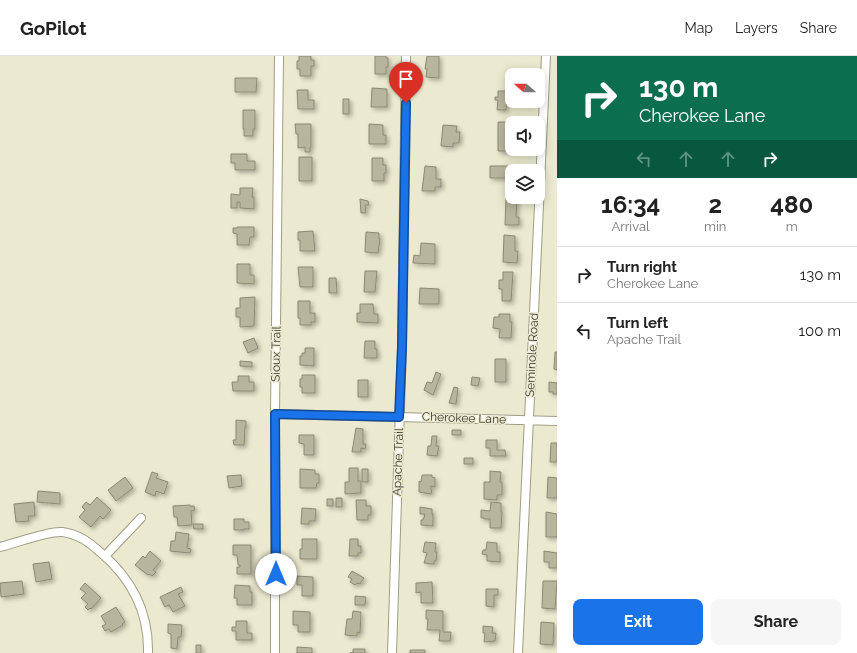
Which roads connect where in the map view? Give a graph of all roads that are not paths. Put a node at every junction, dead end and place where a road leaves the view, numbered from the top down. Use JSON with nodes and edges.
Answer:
{"nodes":[{"id":1,"x":279,"y":56,"type":"edge"},
{"id":2,"x":406,"y":56,"type":"edge"},
{"id":3,"x":546,"y":56,"type":"edge"},
{"id":4,"x":275,"y":414,"type":"junction"},
{"id":5,"x":399,"y":417,"type":"junction"},
{"id":6,"x":529,"y":420,"type":"junction"},
{"id":7,"x":557,"y":421,"type":"edge"},
{"id":8,"x":141,"y":518,"type":"dead end"},
{"id":9,"x":0,"y":547,"type":"edge"},
{"id":10,"x":106,"y":556,"type":"junction"},
{"id":11,"x":148,"y":653,"type":"edge"},
{"id":12,"x":275,"y":653,"type":"edge"},
{"id":13,"x":392,"y":653,"type":"edge"},
{"id":14,"x":518,"y":653,"type":"edge"}],
"edges":[{"from":1,"to":4,"type":"street","name":"Sioux Trail"},
{"from":2,"to":5,"type":"street","name":"Apache Trail"},
{"from":3,"to":6,"type":"street","name":"Seminole Road"},
{"from":4,"to":5,"type":"street","name":"Cherokee Lane"},
{"from":4,"to":12,"type":"street","name":"Sioux Trail"},
{"from":5,"to":6,"type":"street","name":"Cherokee Lane"},
{"from":5,"to":13,"type":"street","name":"Apache Trail"},
{"from":6,"to":7,"type":"street","name":"Cherokee Lane"},
{"from":6,"to":14,"type":"street","name":"Seminole Road"},
{"from":8,"to":10,"type":"street"},
{"from":9,"to":10,"type":"street"},
{"from":10,"to":11,"type":"street"}]}
